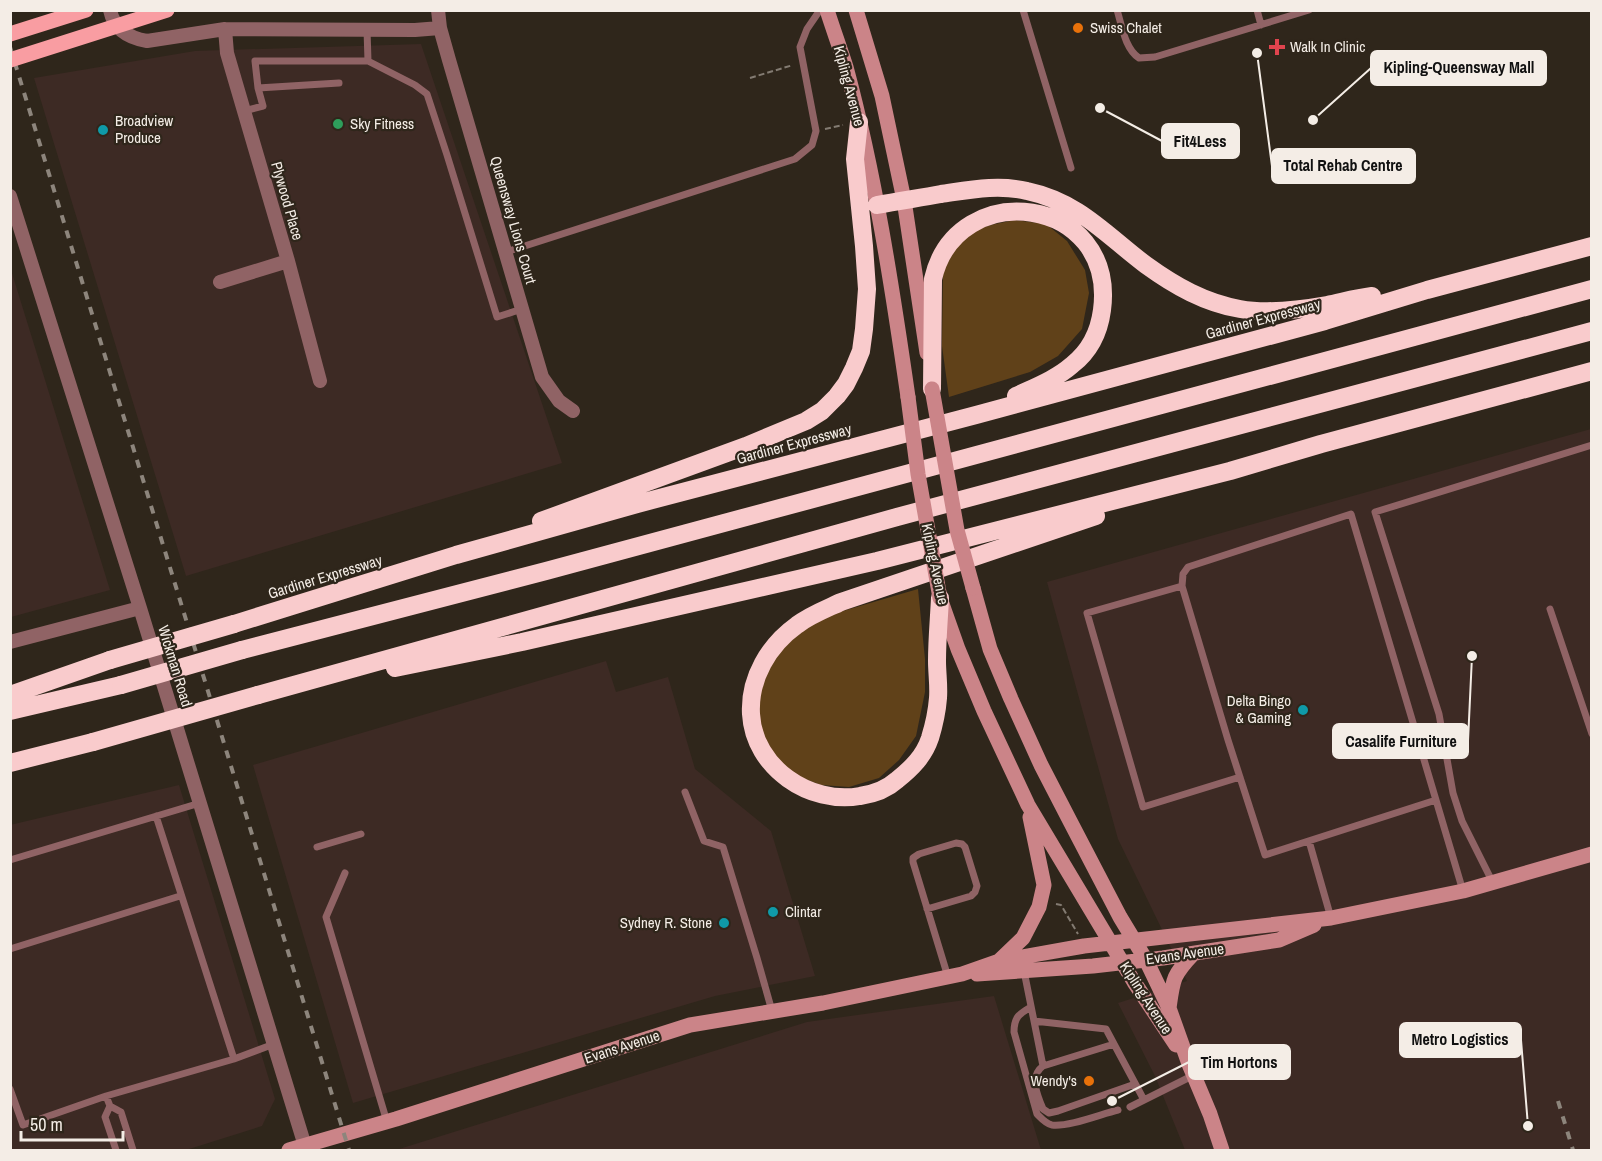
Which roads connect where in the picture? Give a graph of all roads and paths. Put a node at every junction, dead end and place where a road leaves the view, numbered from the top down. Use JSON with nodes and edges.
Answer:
{"nodes":[{"id":1,"x":86,"y":10,"type":"edge"},
{"id":2,"x":110,"y":10,"type":"edge"},
{"id":3,"x":167,"y":10,"type":"edge"},
{"id":4,"x":438,"y":10,"type":"edge"},
{"id":5,"x":820,"y":10,"type":"edge"},
{"id":6,"x":827,"y":10,"type":"edge"},
{"id":7,"x":856,"y":10,"type":"edge"},
{"id":8,"x":1023,"y":10,"type":"edge"},
{"id":9,"x":1118,"y":10,"type":"edge"},
{"id":10,"x":1257,"y":10,"type":"edge"},
{"id":11,"x":1309,"y":10,"type":"edge"},
{"id":12,"x":1261,"y":25,"type":"junction"},
{"id":13,"x":440,"y":28,"type":"junction"},
{"id":14,"x":225,"y":29,"type":"junction"},
{"id":15,"x":367,"y":30,"type":"junction"},
{"id":16,"x":10,"y":34,"type":"edge"},
{"id":17,"x":10,"y":60,"type":"edge"},
{"id":18,"x":368,"y":61,"type":"junction"},
{"id":19,"x":803,"y":62,"type":"junction"},
{"id":20,"x":750,"y":78,"type":"dead end"},
{"id":21,"x":339,"y":83,"type":"dead end"},
{"id":22,"x":258,"y":88,"type":"junction"},
{"id":23,"x":244,"y":111,"type":"junction"},
{"id":24,"x":859,"y":122,"type":"junction"},
{"id":25,"x":816,"y":131,"type":"junction"},
{"id":26,"x":1071,"y":168,"type":"dead end"},
{"id":27,"x":10,"y":196,"type":"edge"},
{"id":28,"x":904,"y":200,"type":"junction"},
{"id":29,"x":877,"y":205,"type":"junction"},
{"id":30,"x":1592,"y":246,"type":"edge"},
{"id":31,"x":506,"y":252,"type":"junction"},
{"id":32,"x":288,"y":261,"type":"junction"},
{"id":33,"x":220,"y":282,"type":"dead end"},
{"id":34,"x":1592,"y":289,"type":"edge"},
{"id":35,"x":1427,"y":290,"type":"junction"},
{"id":36,"x":522,"y":309,"type":"junction"},
{"id":37,"x":1592,"y":331,"type":"edge"},
{"id":38,"x":1592,"y":372,"type":"edge"},
{"id":39,"x":320,"y":381,"type":"dead end"},
{"id":40,"x":932,"y":389,"type":"junction"},
{"id":41,"x":573,"y":411,"type":"dead end"},
{"id":42,"x":976,"y":415,"type":"junction"},
{"id":43,"x":1592,"y":445,"type":"edge"},
{"id":44,"x":1230,"y":471,"type":"junction"},
{"id":45,"x":456,"y":555,"type":"junction"},
{"id":46,"x":1182,"y":586,"type":"junction"},
{"id":47,"x":940,"y":598,"type":"junction"},
{"id":48,"x":140,"y":608,"type":"junction"},
{"id":49,"x":1550,"y":609,"type":"dead end"},
{"id":50,"x":10,"y":642,"type":"edge"},
{"id":51,"x":10,"y":695,"type":"edge"},
{"id":52,"x":258,"y":695,"type":"junction"},
{"id":53,"x":10,"y":711,"type":"edge"},
{"id":54,"x":1592,"y":734,"type":"edge"},
{"id":55,"x":10,"y":763,"type":"edge"},
{"id":56,"x":1240,"y":777,"type":"junction"},
{"id":57,"x":685,"y":792,"type":"dead end"},
{"id":58,"x":1436,"y":800,"type":"junction"},
{"id":59,"x":200,"y":802,"type":"junction"},
{"id":60,"x":1028,"y":805,"type":"junction"},
{"id":61,"x":156,"y":816,"type":"junction"},
{"id":62,"x":362,"y":834,"type":"dead end"},
{"id":63,"x":1309,"y":841,"type":"junction"},
{"id":64,"x":317,"y":847,"type":"dead end"},
{"id":65,"x":1592,"y":854,"type":"edge"},
{"id":66,"x":10,"y":860,"type":"edge"},
{"id":67,"x":345,"y":873,"type":"dead end"},
{"id":68,"x":1493,"y":883,"type":"junction"},
{"id":69,"x":1463,"y":891,"type":"junction"},
{"id":70,"x":180,"y":896,"type":"junction"},
{"id":71,"x":1050,"y":903,"type":"dead end"},
{"id":72,"x":927,"y":909,"type":"junction"},
{"id":73,"x":1331,"y":918,"type":"junction"},
{"id":74,"x":1080,"y":928,"type":"dead end"},
{"id":75,"x":1075,"y":929,"type":"junction"},
{"id":76,"x":1078,"y":935,"type":"dead end"},
{"id":77,"x":1134,"y":939,"type":"junction"},
{"id":78,"x":1110,"y":942,"type":"junction"},
{"id":79,"x":10,"y":949,"type":"edge"},
{"id":80,"x":1193,"y":954,"type":"junction"},
{"id":81,"x":1146,"y":960,"type":"junction"},
{"id":82,"x":999,"y":961,"type":"junction"},
{"id":83,"x":1122,"y":963,"type":"junction"},
{"id":84,"x":1024,"y":971,"type":"junction"},
{"id":85,"x":955,"y":975,"type":"junction"},
{"id":86,"x":1031,"y":1007,"type":"junction"},
{"id":87,"x":1169,"y":1008,"type":"junction"},
{"id":88,"x":772,"y":1011,"type":"junction"},
{"id":89,"x":1034,"y":1021,"type":"junction"},
{"id":90,"x":274,"y":1044,"type":"junction"},
{"id":91,"x":1114,"y":1044,"type":"junction"},
{"id":92,"x":234,"y":1059,"type":"junction"},
{"id":93,"x":1043,"y":1066,"type":"junction"},
{"id":94,"x":1191,"y":1070,"type":"junction"},
{"id":95,"x":1135,"y":1084,"type":"junction"},
{"id":96,"x":10,"y":1089,"type":"edge"},
{"id":97,"x":106,"y":1096,"type":"junction"},
{"id":98,"x":1144,"y":1100,"type":"junction"},
{"id":99,"x":110,"y":1106,"type":"junction"},
{"id":100,"x":1130,"y":1107,"type":"dead end"},
{"id":101,"x":1118,"y":1110,"type":"dead end"},
{"id":102,"x":387,"y":1122,"type":"junction"},
{"id":103,"x":305,"y":1146,"type":"junction"},
{"id":104,"x":116,"y":1150,"type":"edge"},
{"id":105,"x":133,"y":1150,"type":"edge"},
{"id":106,"x":289,"y":1150,"type":"edge"},
{"id":107,"x":1222,"y":1150,"type":"edge"}],
"edges":[{"from":1,"to":16,"type":"main road"},
{"from":2,"to":14,"type":"street"},
{"from":3,"to":17,"type":"main road","bridge":true},
{"from":4,"to":13,"type":"street"},
{"from":5,"to":19,"type":"lane"},
{"from":6,"to":24,"type":"main road","name":"Kipling Avenue"},
{"from":7,"to":28,"type":"main road","name":"Kipling Avenue"},
{"from":8,"to":26,"type":"lane"},
{"from":9,"to":12,"type":"lane"},
{"from":10,"to":12,"type":"lane"},
{"from":11,"to":12,"type":"lane"},
{"from":13,"to":15,"type":"street"},
{"from":13,"to":31,"type":"street","name":"Queensway Lions Court"},
{"from":14,"to":15,"type":"street"},
{"from":14,"to":23,"type":"street","name":"Plywood Place"},
{"from":15,"to":18,"type":"lane"},
{"from":18,"to":22,"type":"lane"},
{"from":18,"to":36,"type":"lane"},
{"from":19,"to":20,"type":"path"},
{"from":19,"to":25,"type":"lane"},
{"from":21,"to":22,"type":"lane"},
{"from":22,"to":23,"type":"lane"},
{"from":23,"to":32,"type":"street","name":"Plywood Place"},
{"from":24,"to":25,"type":"path"},
{"from":24,"to":29,"type":"main road","name":"Kipling Avenue"},
{"from":24,"to":45,"type":"highway"},
{"from":25,"to":31,"type":"lane"},
{"from":27,"to":48,"type":"street","name":"Wickman Road"},
{"from":28,"to":29,"type":"highway"},
{"from":28,"to":35,"type":"highway"},
{"from":28,"to":40,"type":"main road","name":"Kipling Avenue"},
{"from":29,"to":47,"type":"main road","name":"Kipling Avenue","bridge":true},
{"from":30,"to":35,"type":"highway","name":"Gardiner Expressway"},
{"from":31,"to":36,"type":"street","name":"Queensway Lions Court"},
{"from":32,"to":33,"type":"street"},
{"from":32,"to":39,"type":"street","name":"Plywood Place"},
{"from":34,"to":53,"type":"highway","bridge":true},
{"from":35,"to":42,"type":"highway","name":"Gardiner Expressway"},
{"from":36,"to":41,"type":"street","name":"Queensway Lions Court"},
{"from":37,"to":52,"type":"highway"},
{"from":38,"to":44,"type":"highway"},
{"from":40,"to":42,"type":"highway"},
{"from":40,"to":77,"type":"main road","name":"Kipling Avenue","bridge":true},
{"from":42,"to":45,"type":"highway","name":"Gardiner Expressway"},
{"from":43,"to":68,"type":"lane"},
{"from":44,"to":47,"type":"highway"},
{"from":44,"to":52,"type":"highway"},
{"from":45,"to":51,"type":"highway","name":"Gardiner Expressway","bridge":true},
{"from":46,"to":56,"type":"lane"},
{"from":46,"to":56,"type":"lane"},
{"from":46,"to":58,"type":"lane"},
{"from":47,"to":60,"type":"main road","name":"Kipling Avenue"},
{"from":48,"to":50,"type":"street"},
{"from":48,"to":59,"type":"street","name":"Wickman Road"},
{"from":49,"to":54,"type":"lane"},
{"from":52,"to":55,"type":"highway","bridge":true},
{"from":56,"to":63,"type":"lane"},
{"from":57,"to":88,"type":"lane"},
{"from":58,"to":63,"type":"lane"},
{"from":58,"to":69,"type":"lane"},
{"from":59,"to":61,"type":"lane"},
{"from":59,"to":90,"type":"street","name":"Wickman Road"},
{"from":60,"to":78,"type":"main road","name":"Kipling Avenue"},
{"from":60,"to":82,"type":"main road"},
{"from":61,"to":66,"type":"lane"},
{"from":61,"to":70,"type":"lane"},
{"from":62,"to":64,"type":"lane"},
{"from":63,"to":73,"type":"lane"},
{"from":65,"to":68,"type":"main road","name":"Evans Avenue"},
{"from":67,"to":102,"type":"lane"},
{"from":68,"to":69,"type":"main road","name":"Evans Avenue"},
{"from":69,"to":73,"type":"main road","name":"Evans Avenue"},
{"from":70,"to":79,"type":"lane"},
{"from":70,"to":92,"type":"lane"},
{"from":71,"to":75,"type":"path"},
{"from":72,"to":72,"type":"lane"},
{"from":72,"to":85,"type":"lane"},
{"from":73,"to":77,"type":"main road","name":"Evans Avenue"},
{"from":73,"to":80,"type":"main road","name":"Evans Avenue"},
{"from":74,"to":75,"type":"path"},
{"from":75,"to":76,"type":"path"},
{"from":77,"to":78,"type":"main road","name":"Evans Avenue"},
{"from":77,"to":81,"type":"main road","name":"Kipling Avenue"},
{"from":78,"to":82,"type":"main road","name":"Evans Avenue"},
{"from":78,"to":83,"type":"main road","name":"Kipling Avenue"},
{"from":80,"to":81,"type":"main road","name":"Evans Avenue"},
{"from":80,"to":87,"type":"main road"},
{"from":81,"to":83,"type":"main road","name":"Evans Avenue"},
{"from":81,"to":87,"type":"main road","name":"Kipling Avenue"},
{"from":82,"to":85,"type":"main road","name":"Evans Avenue"},
{"from":83,"to":84,"type":"main road","name":"Evans Avenue"},
{"from":83,"to":94,"type":"main road","name":"Kipling Avenue"},
{"from":84,"to":85,"type":"main road","name":"Evans Avenue"},
{"from":84,"to":86,"type":"lane"},
{"from":85,"to":88,"type":"main road","name":"Evans Avenue"},
{"from":86,"to":89,"type":"lane"},
{"from":86,"to":101,"type":"lane"},
{"from":87,"to":94,"type":"main road","name":"Kipling Avenue"},
{"from":88,"to":102,"type":"main road","name":"Evans Avenue"},
{"from":89,"to":91,"type":"lane"},
{"from":89,"to":93,"type":"lane"},
{"from":90,"to":92,"type":"lane"},
{"from":90,"to":103,"type":"street","name":"Wickman Road"},
{"from":91,"to":93,"type":"lane"},
{"from":91,"to":95,"type":"lane"},
{"from":92,"to":97,"type":"lane"},
{"from":93,"to":95,"type":"lane"},
{"from":94,"to":98,"type":"lane"},
{"from":94,"to":107,"type":"main road","name":"Kipling Avenue"},
{"from":95,"to":98,"type":"lane"},
{"from":96,"to":97,"type":"lane"},
{"from":97,"to":99,"type":"lane"},
{"from":98,"to":100,"type":"lane"},
{"from":99,"to":104,"type":"lane"},
{"from":99,"to":105,"type":"lane"},
{"from":102,"to":103,"type":"main road","name":"Evans Avenue"},
{"from":103,"to":106,"type":"main road","name":"Evans Avenue"}]}
